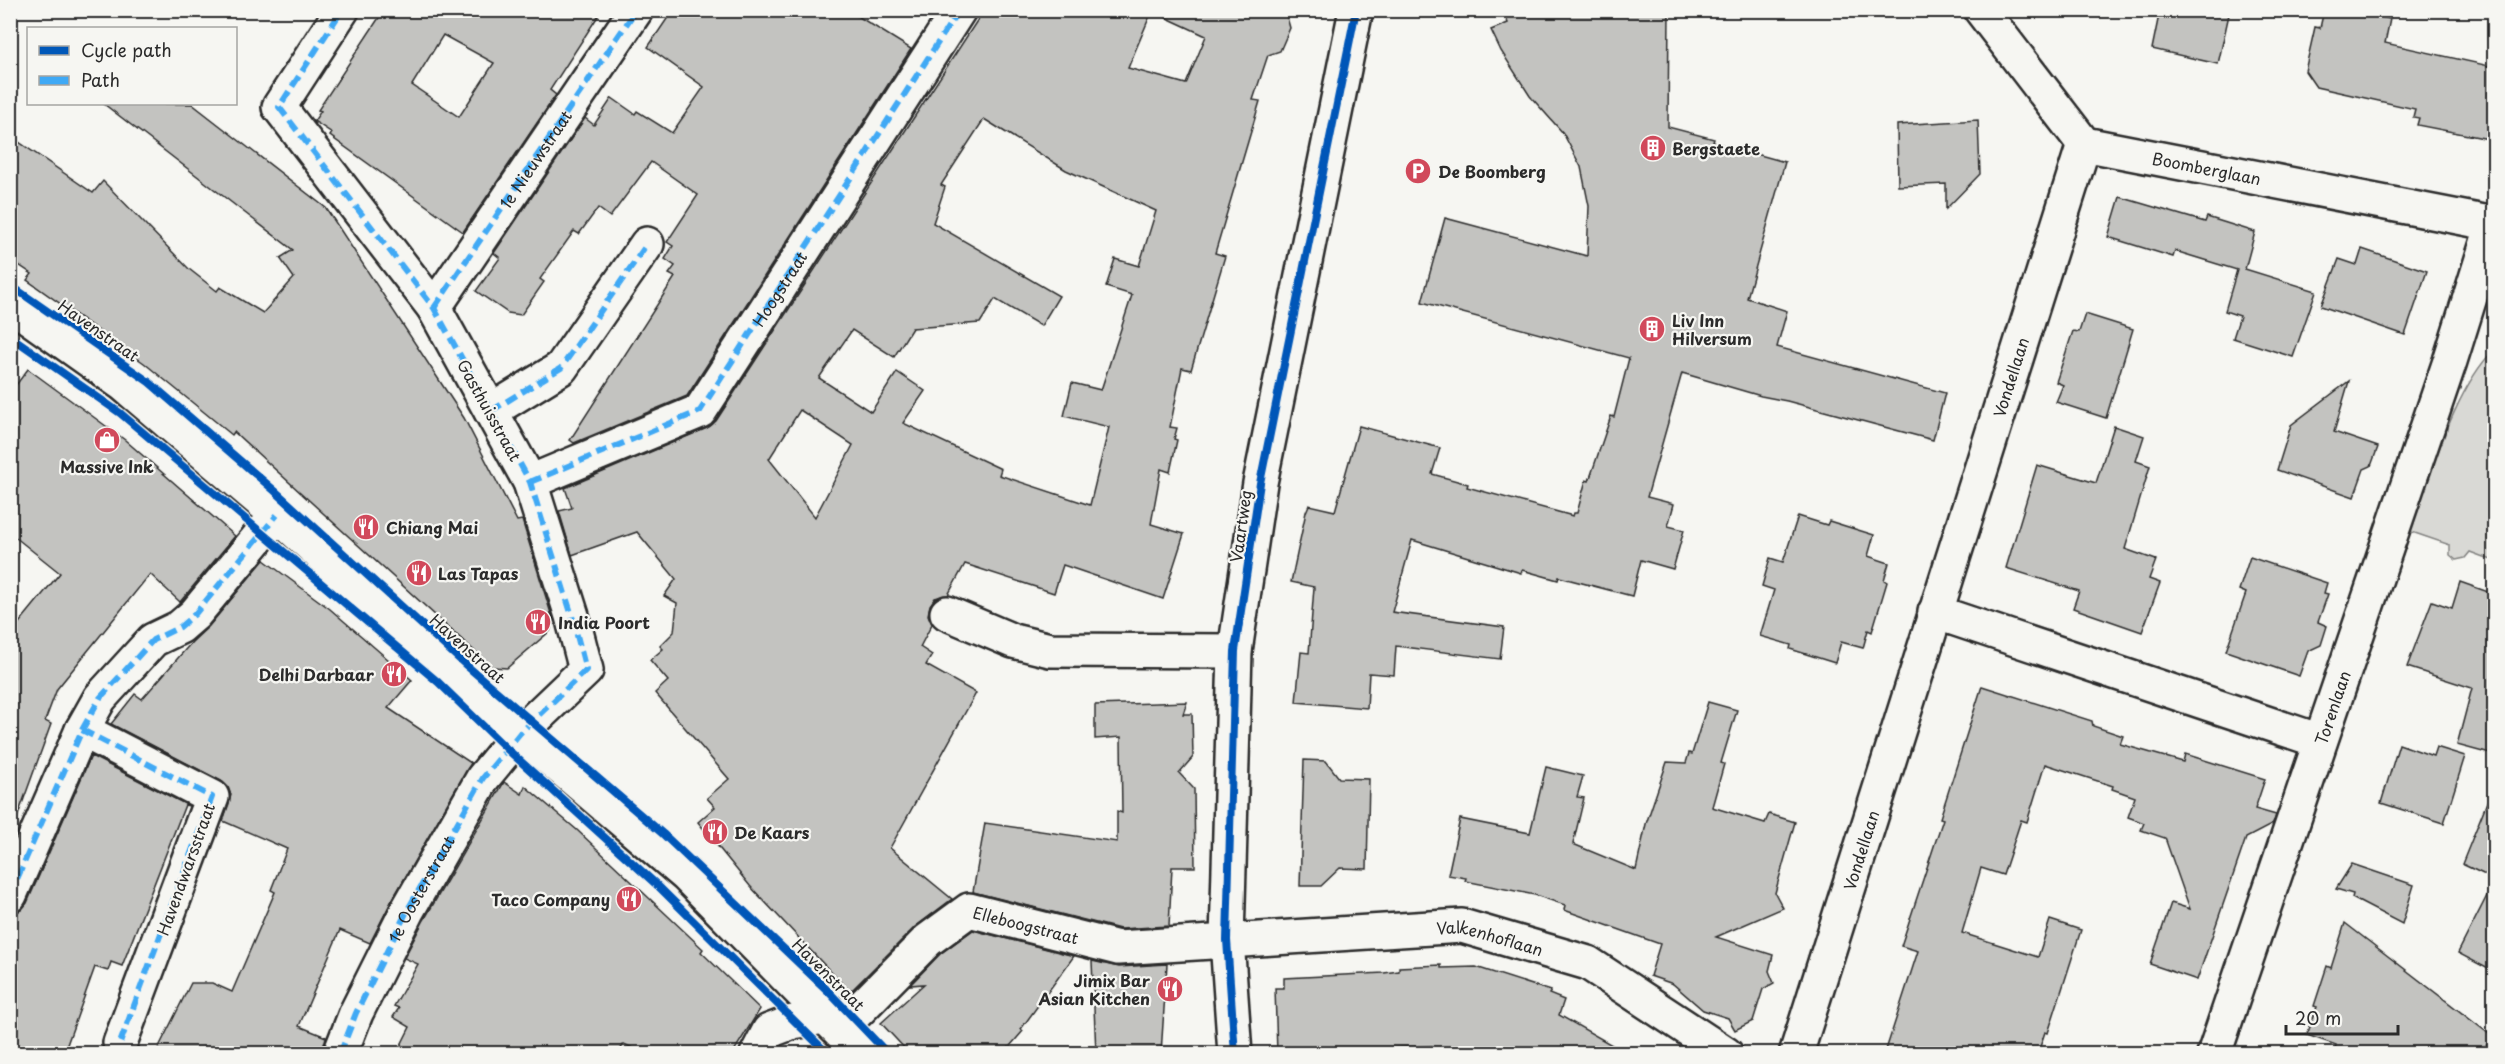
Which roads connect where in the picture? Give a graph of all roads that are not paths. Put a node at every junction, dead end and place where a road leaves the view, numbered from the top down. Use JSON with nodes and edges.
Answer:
{"nodes":[{"id":1,"x":342,"y":10,"type":"edge"},
{"id":2,"x":636,"y":10,"type":"edge"},
{"id":3,"x":958,"y":10,"type":"edge"},
{"id":4,"x":1356,"y":10,"type":"edge"},
{"id":5,"x":1981,"y":10,"type":"edge"},
{"id":6,"x":2084,"y":144,"type":"junction"},
{"id":7,"x":2494,"y":224,"type":"edge"},
{"id":8,"x":647,"y":244,"type":"dead end"},
{"id":9,"x":10,"y":304,"type":"edge"},
{"id":10,"x":434,"y":308,"type":"junction"},
{"id":11,"x":491,"y":411,"type":"junction"},
{"id":12,"x":530,"y":482,"type":"junction"},
{"id":13,"x":277,"y":515,"type":"junction"},
{"id":14,"x":1935,"y":612,"type":"junction"},
{"id":15,"x":947,"y":613,"type":"dead end"},
{"id":16,"x":1235,"y":651,"type":"junction"},
{"id":17,"x":82,"y":730,"type":"junction"},
{"id":18,"x":520,"y":733,"type":"junction"},
{"id":19,"x":2320,"y":741,"type":"junction"},
{"id":20,"x":10,"y":895,"type":"edge"},
{"id":21,"x":1227,"y":940,"type":"junction"},
{"id":22,"x":839,"y":1015,"type":"junction"},
{"id":23,"x":120,"y":1043,"type":"dead end"},
{"id":24,"x":340,"y":1053,"type":"edge"},
{"id":25,"x":757,"y":1053,"type":"edge"},
{"id":26,"x":862,"y":1053,"type":"edge"},
{"id":27,"x":1235,"y":1053,"type":"edge"},
{"id":28,"x":1726,"y":1053,"type":"edge"},
{"id":29,"x":1796,"y":1053,"type":"edge"},
{"id":30,"x":2214,"y":1053,"type":"edge"}],
"edges":[{"from":1,"to":10,"type":"street","name":"Gasthuisstraat"},
{"from":2,"to":10,"type":"street","name":"1e Nieuwstraat"},
{"from":3,"to":12,"type":"street","name":"Hoogstraat"},
{"from":4,"to":16,"type":"street","name":"Vaartweg"},
{"from":5,"to":6,"type":"street"},
{"from":6,"to":7,"type":"street","name":"Boomberglaan"},
{"from":6,"to":14,"type":"street","name":"Vondellaan"},
{"from":7,"to":19,"type":"street","name":"Torenlaan"},
{"from":8,"to":11,"type":"street"},
{"from":9,"to":13,"type":"street","name":"Havenstraat"},
{"from":10,"to":11,"type":"street","name":"Gasthuisstraat"},
{"from":11,"to":12,"type":"street","name":"Gasthuisstraat"},
{"from":12,"to":18,"type":"street","name":"Gasthuisstraat"},
{"from":13,"to":17,"type":"street"},
{"from":13,"to":18,"type":"street","name":"Havenstraat"},
{"from":14,"to":19,"type":"street"},
{"from":14,"to":29,"type":"street","name":"Vondellaan"},
{"from":15,"to":16,"type":"street"},
{"from":16,"to":21,"type":"street","name":"Vaartweg"},
{"from":17,"to":20,"type":"street"},
{"from":17,"to":23,"type":"street","name":"Havendwarsstraat"},
{"from":18,"to":22,"type":"street","name":"Havenstraat"},
{"from":18,"to":24,"type":"street","name":"1e Oosterstraat"},
{"from":19,"to":30,"type":"street","name":"Torenlaan"},
{"from":21,"to":22,"type":"street","name":"Elleboogstraat"},
{"from":21,"to":27,"type":"street","name":"Vaartweg"},
{"from":21,"to":28,"type":"street","name":"Valkenhoflaan"},
{"from":22,"to":25,"type":"street"},
{"from":22,"to":26,"type":"street","name":"Havenstraat"}]}
